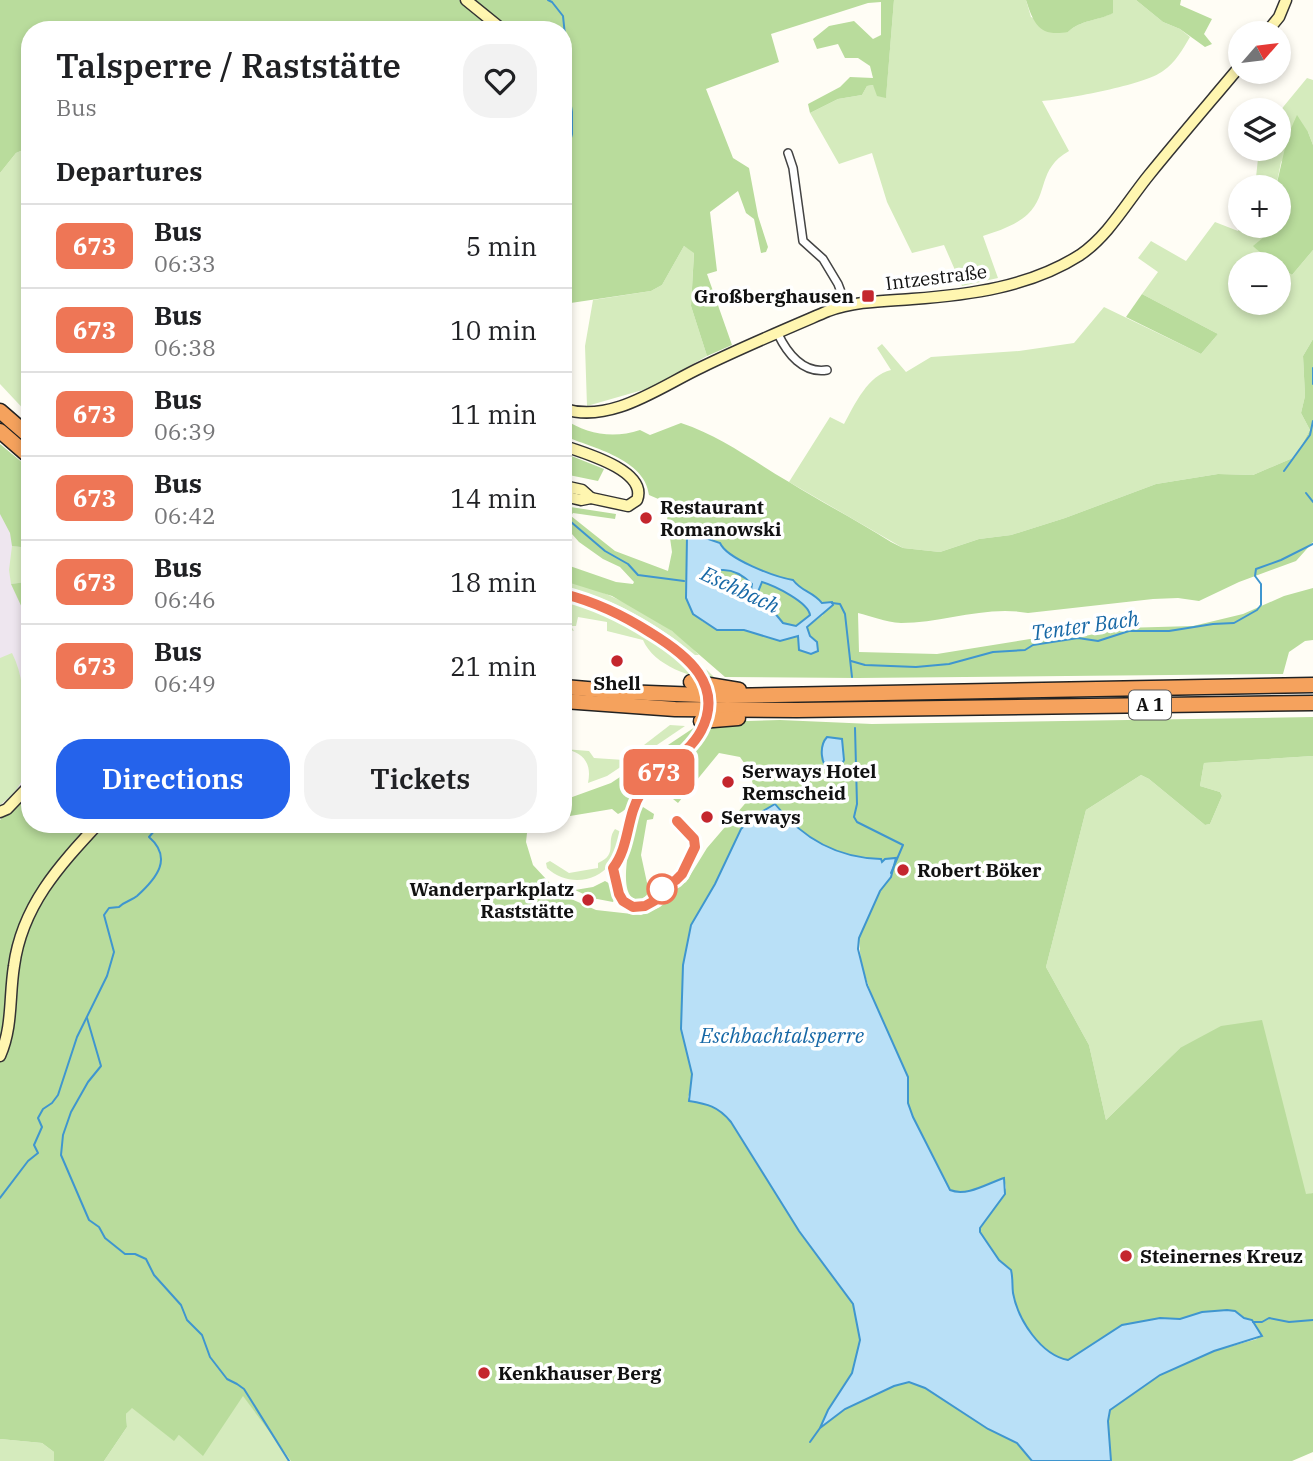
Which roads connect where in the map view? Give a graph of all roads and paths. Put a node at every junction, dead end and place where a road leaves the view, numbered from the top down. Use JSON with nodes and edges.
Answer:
{"nodes":[{"id":1,"x":466,"y":0,"type":"edge"},
{"id":2,"x":1286,"y":0,"type":"edge"},
{"id":3,"x":492,"y":21,"type":"edge"},
{"id":4,"x":1276,"y":21,"type":"edge"},
{"id":5,"x":1228,"y":81,"type":"edge"},
{"id":6,"x":788,"y":153,"type":"dead end"},
{"id":7,"x":846,"y":306,"type":"junction"},
{"id":8,"x":778,"y":334,"type":"junction"},
{"id":9,"x":827,"y":370,"type":"dead end"},
{"id":10,"x":572,"y":410,"type":"edge"},
{"id":11,"x":0,"y":411,"type":"edge"},
{"id":12,"x":21,"y":429,"type":"edge"},
{"id":13,"x":0,"y":432,"type":"edge"},
{"id":14,"x":572,"y":449,"type":"edge"},
{"id":15,"x":21,"y":450,"type":"edge"},
{"id":16,"x":572,"y":488,"type":"edge"},
{"id":17,"x":572,"y":498,"type":"edge"},
{"id":18,"x":591,"y":498,"type":"junction"},
{"id":19,"x":691,"y":682,"type":"dead end"},
{"id":20,"x":1313,"y":685,"type":"edge"},
{"id":21,"x":572,"y":688,"type":"edge"},
{"id":22,"x":572,"y":702,"type":"edge"},
{"id":23,"x":765,"y":703,"type":"junction"},
{"id":24,"x":1313,"y":703,"type":"edge"},
{"id":25,"x":701,"y":720,"type":"dead end"},
{"id":26,"x":21,"y":794,"type":"edge"},
{"id":27,"x":0,"y":812,"type":"edge"},
{"id":28,"x":90,"y":833,"type":"edge"},
{"id":29,"x":0,"y":1056,"type":"edge"}],
"edges":[{"from":1,"to":3,"type":"main road"},
{"from":2,"to":4,"type":"main road"},
{"from":5,"to":7,"type":"main road","name":"Intzestraße"},
{"from":6,"to":7,"type":"street"},
{"from":7,"to":8,"type":"main road","name":"Intzestraße"},
{"from":8,"to":9,"type":"street"},
{"from":8,"to":10,"type":"main road","name":"Intzestraße"},
{"from":11,"to":12,"type":"highway"},
{"from":13,"to":15,"type":"highway"},
{"from":14,"to":18,"type":"main road"},
{"from":16,"to":18,"type":"main road"},
{"from":17,"to":18,"type":"main road"},
{"from":19,"to":23,"type":"highway"},
{"from":20,"to":23,"type":"highway","number":"A 1"},
{"from":21,"to":23,"type":"highway","number":"A 1"},
{"from":22,"to":23,"type":"highway","number":"A 1"},
{"from":23,"to":24,"type":"highway","number":"A 1"},
{"from":23,"to":25,"type":"highway"},
{"from":26,"to":27,"type":"main road"},
{"from":28,"to":29,"type":"main road"}]}
